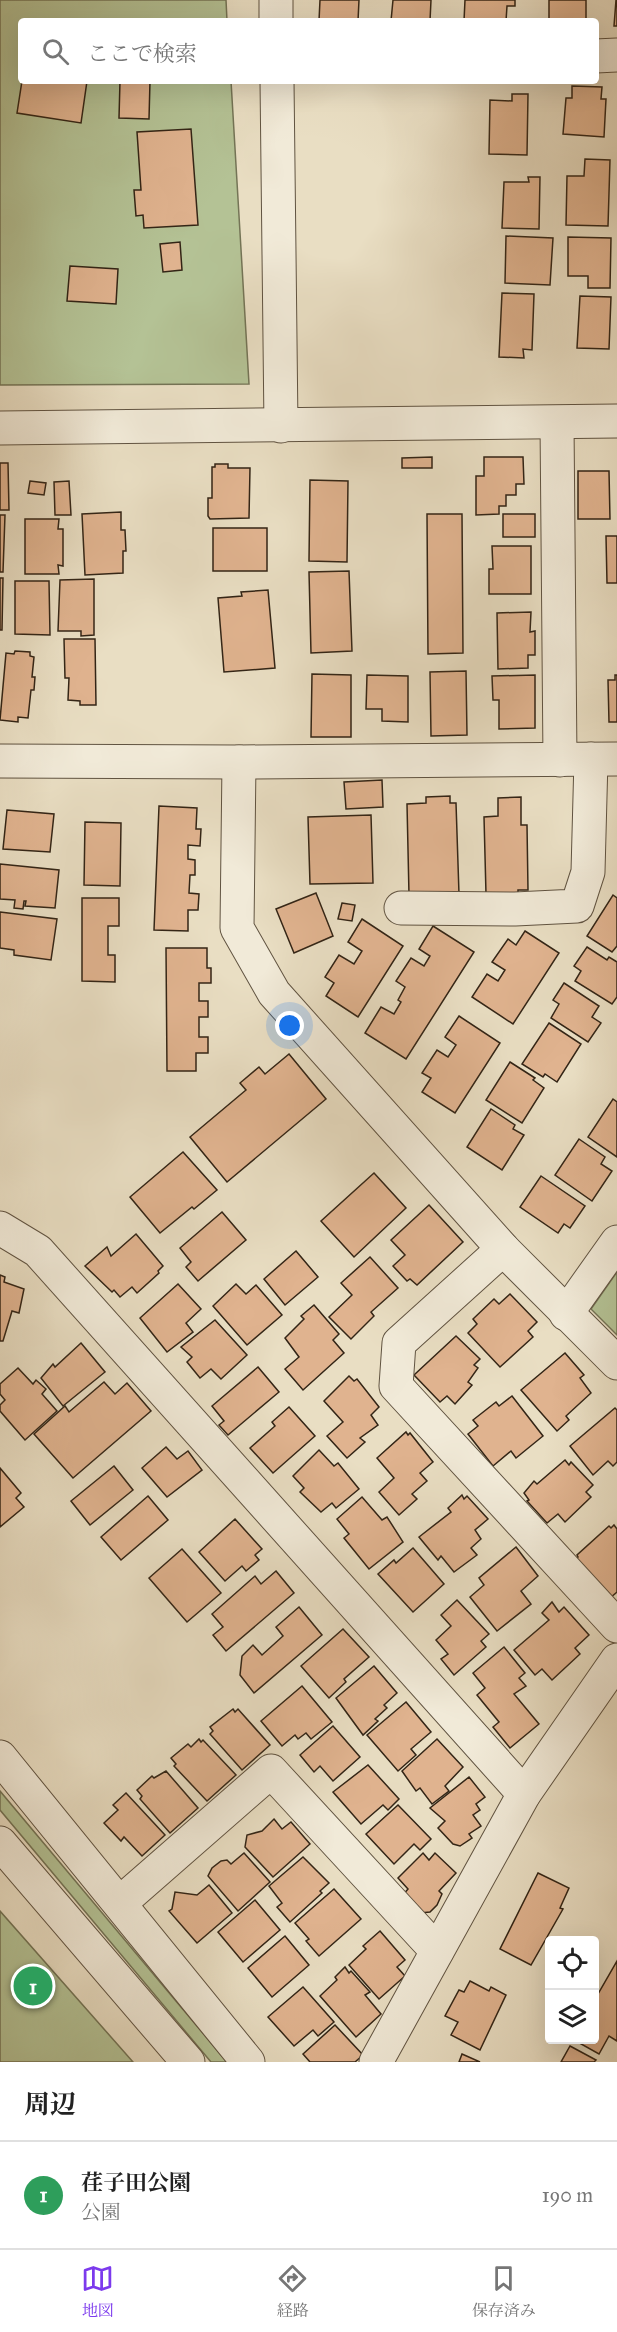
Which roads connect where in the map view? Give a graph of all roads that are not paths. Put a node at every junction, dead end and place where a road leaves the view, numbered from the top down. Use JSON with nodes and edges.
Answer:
{"nodes":[{"id":1,"x":276,"y":0,"type":"edge"},
{"id":2,"x":276,"y":18,"type":"edge"},
{"id":3,"x":617,"y":55,"type":"edge"},
{"id":4,"x":599,"y":56,"type":"edge"},
{"id":5,"x":277,"y":84,"type":"edge"},
{"id":6,"x":617,"y":421,"type":"edge"},
{"id":7,"x":557,"y":423,"type":"junction"},
{"id":8,"x":281,"y":426,"type":"junction"},
{"id":9,"x":0,"y":428,"type":"edge"},
{"id":10,"x":589,"y":759,"type":"edge"},
{"id":11,"x":0,"y":761,"type":"edge"},
{"id":12,"x":239,"y":762,"type":"junction"},
{"id":13,"x":401,"y":908,"type":"dead end"},
{"id":14,"x":0,"y":1228,"type":"edge"},
{"id":15,"x":617,"y":1242,"type":"edge"},
{"id":16,"x":503,"y":1249,"type":"junction"},
{"id":17,"x":566,"y":1314,"type":"junction"},
{"id":18,"x":617,"y":1363,"type":"edge"},
{"id":19,"x":617,"y":1626,"type":"edge"},
{"id":20,"x":617,"y":1660,"type":"edge"},
{"id":21,"x":0,"y":1757,"type":"edge"},
{"id":22,"x":524,"y":1794,"type":"junction"},
{"id":23,"x":0,"y":1843,"type":"edge"},
{"id":24,"x":120,"y":1903,"type":"junction"},
{"id":25,"x":437,"y":1951,"type":"junction"},
{"id":26,"x":189,"y":2062,"type":"edge"},
{"id":27,"x":248,"y":2062,"type":"edge"},
{"id":28,"x":376,"y":2062,"type":"edge"}],
"edges":[{"from":1,"to":2,"type":"street"},
{"from":3,"to":4,"type":"street"},
{"from":5,"to":8,"type":"street"},
{"from":6,"to":7,"type":"street"},
{"from":7,"to":8,"type":"street"},
{"from":7,"to":10,"type":"street"},
{"from":8,"to":9,"type":"street"},
{"from":10,"to":12,"type":"street"},
{"from":10,"to":13,"type":"street"},
{"from":11,"to":12,"type":"street"},
{"from":12,"to":16,"type":"street"},
{"from":14,"to":22,"type":"street"},
{"from":15,"to":17,"type":"street"},
{"from":16,"to":17,"type":"street"},
{"from":16,"to":19,"type":"street"},
{"from":17,"to":18,"type":"street"},
{"from":20,"to":22,"type":"street"},
{"from":21,"to":24,"type":"street"},
{"from":22,"to":25,"type":"street"},
{"from":23,"to":26,"type":"street"},
{"from":24,"to":25,"type":"street"},
{"from":24,"to":27,"type":"street"},
{"from":25,"to":28,"type":"street"}]}
